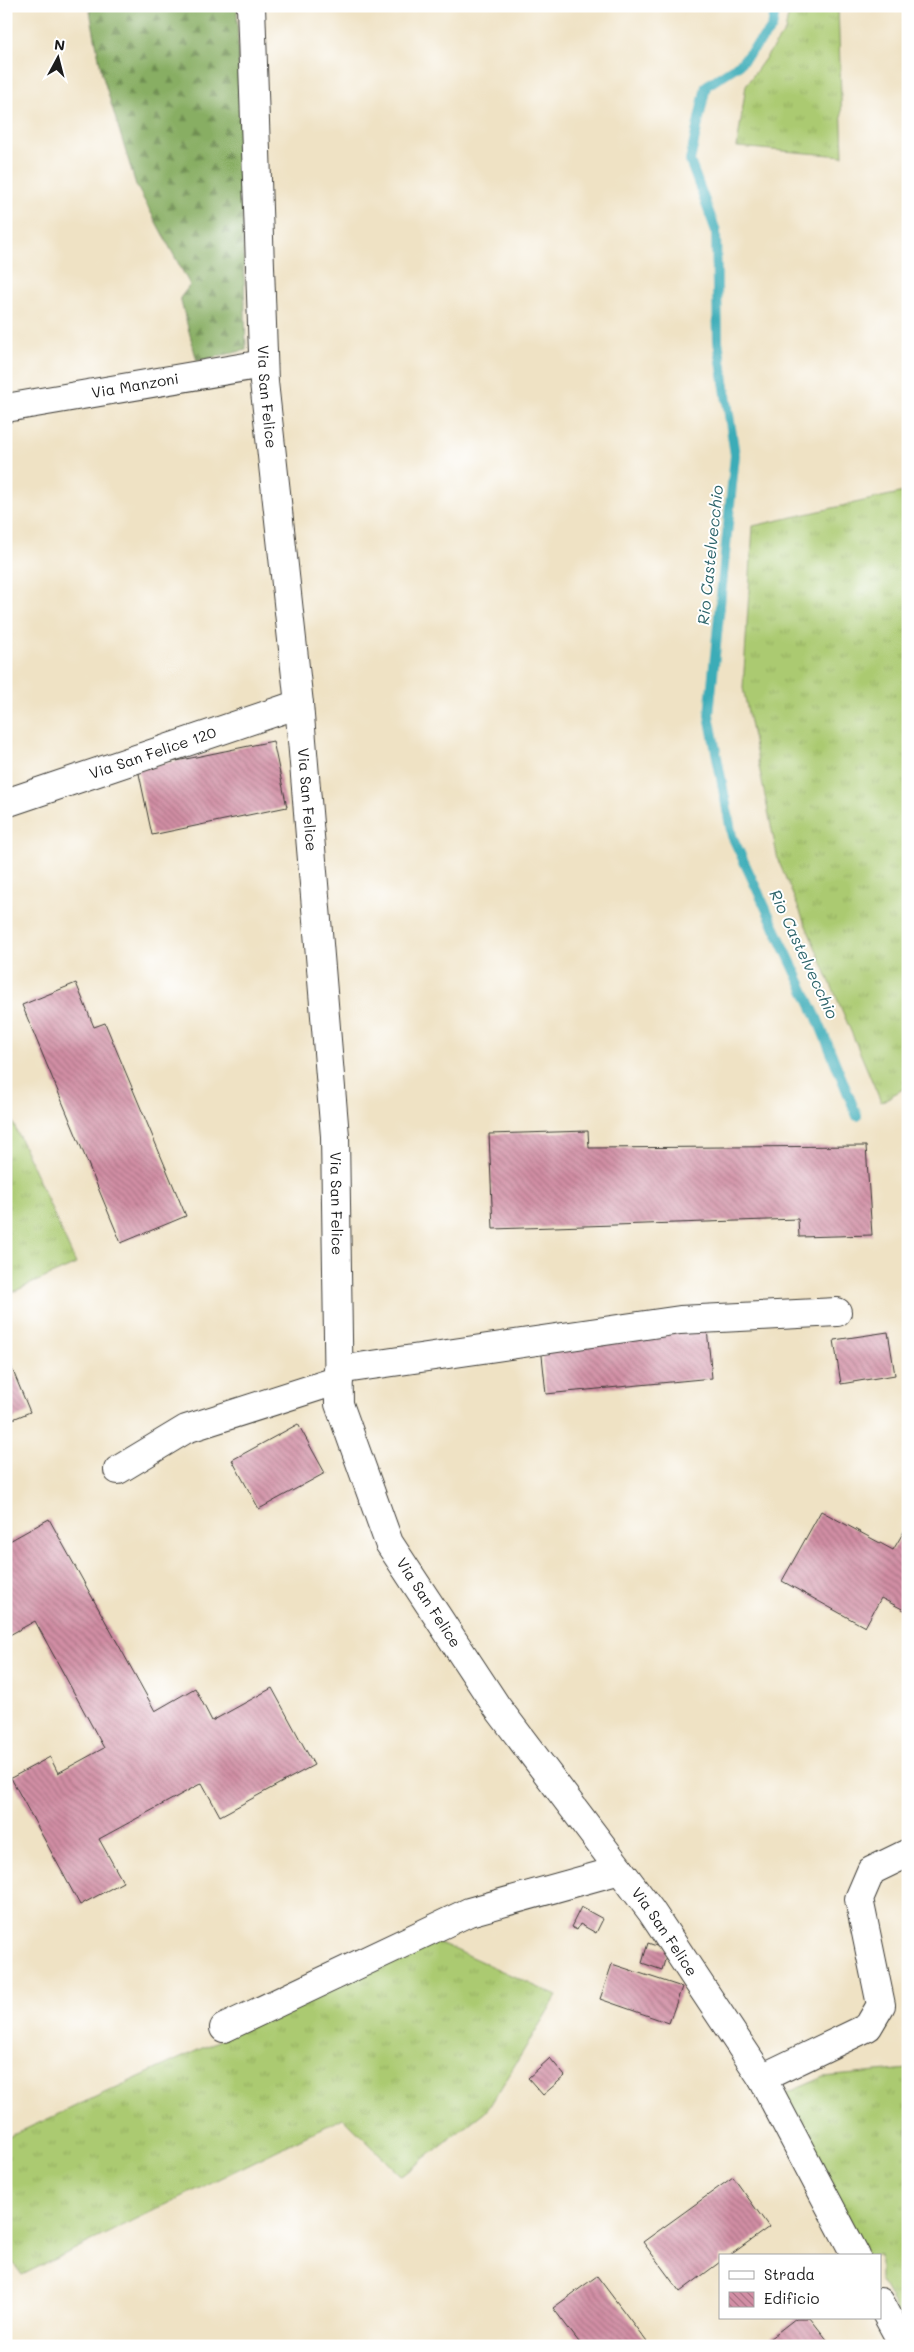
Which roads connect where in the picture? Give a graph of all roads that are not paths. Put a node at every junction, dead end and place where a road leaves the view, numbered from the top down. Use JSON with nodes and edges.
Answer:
{"nodes":[{"id":1,"x":250,"y":6,"type":"edge"},
{"id":2,"x":264,"y":364,"type":"junction"},
{"id":3,"x":6,"y":408,"type":"edge"},
{"id":4,"x":299,"y":704,"type":"junction"},
{"id":5,"x":6,"y":803,"type":"edge"},
{"id":6,"x":836,"y":1312,"type":"dead end"},
{"id":7,"x":339,"y":1375,"type":"junction"},
{"id":8,"x":118,"y":1470,"type":"dead end"},
{"id":9,"x":908,"y":1853,"type":"edge"},
{"id":10,"x":620,"y":1870,"type":"junction"},
{"id":11,"x":224,"y":2028,"type":"dead end"},
{"id":12,"x":762,"y":2078,"type":"junction"},
{"id":13,"x":855,"y":2254,"type":"edge"},
{"id":14,"x":882,"y":2306,"type":"edge"},
{"id":15,"x":904,"y":2346,"type":"edge"}],
"edges":[{"from":1,"to":2,"type":"street","name":"Via San Felice"},
{"from":2,"to":3,"type":"street","name":"Via Manzoni"},
{"from":2,"to":4,"type":"street","name":"Via San Felice"},
{"from":4,"to":5,"type":"street","name":"Via San Felice 120"},
{"from":4,"to":7,"type":"street","name":"Via San Felice"},
{"from":6,"to":7,"type":"street"},
{"from":7,"to":8,"type":"street"},
{"from":7,"to":10,"type":"street","name":"Via San Felice"},
{"from":9,"to":12,"type":"street"},
{"from":10,"to":11,"type":"street"},
{"from":10,"to":12,"type":"street","name":"Via San Felice"},
{"from":12,"to":13,"type":"street","name":"Via San Felice"},
{"from":14,"to":15,"type":"street"}]}
